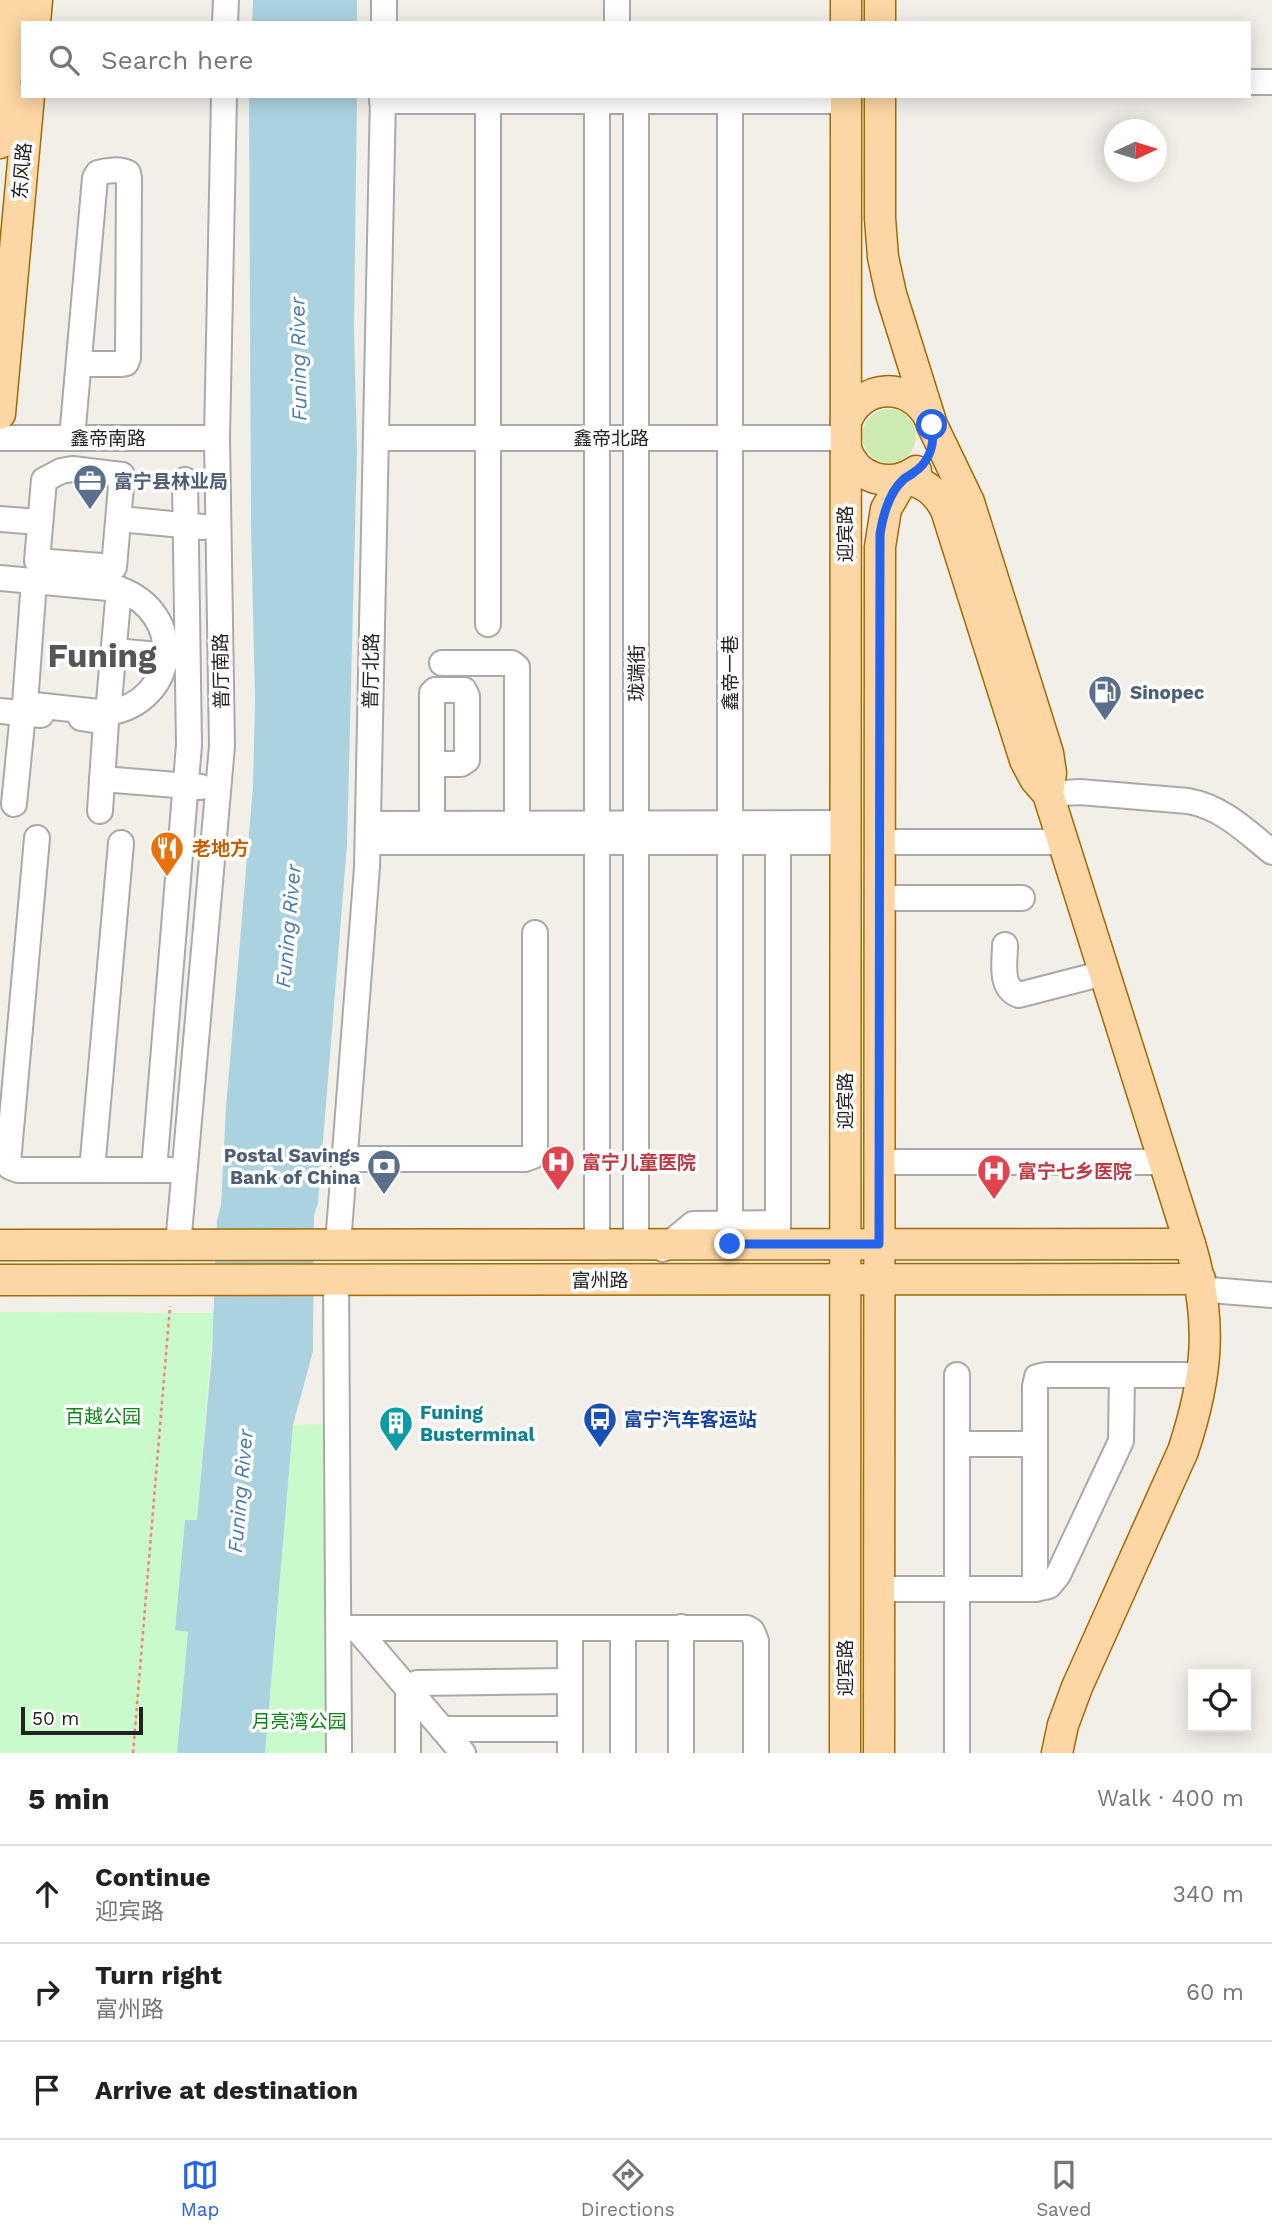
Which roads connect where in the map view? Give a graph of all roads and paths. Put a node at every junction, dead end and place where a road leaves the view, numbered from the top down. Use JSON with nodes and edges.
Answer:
{"nodes":[{"id":1,"x":13,"y":0,"type":"edge"},
{"id":2,"x":37,"y":0,"type":"edge"},
{"id":3,"x":226,"y":0,"type":"edge"},
{"id":4,"x":384,"y":0,"type":"edge"},
{"id":5,"x":617,"y":0,"type":"edge"},
{"id":6,"x":846,"y":0,"type":"edge"},
{"id":7,"x":880,"y":0,"type":"edge"},
{"id":8,"x":35,"y":21,"type":"edge"},
{"id":9,"x":225,"y":21,"type":"edge"},
{"id":10,"x":384,"y":21,"type":"edge"},
{"id":11,"x":617,"y":21,"type":"edge"},
{"id":12,"x":846,"y":21,"type":"edge"},
{"id":13,"x":880,"y":21,"type":"edge"},
{"id":14,"x":1251,"y":82,"type":"edge"},
{"id":15,"x":1272,"y":82,"type":"edge"},
{"id":16,"x":29,"y":98,"type":"edge"},
{"id":17,"x":224,"y":98,"type":"edge"},
{"id":18,"x":880,"y":98,"type":"edge"},
{"id":19,"x":383,"y":99,"type":"edge"},
{"id":20,"x":846,"y":99,"type":"edge"},
{"id":21,"x":617,"y":100,"type":"edge"},
{"id":22,"x":488,"y":101,"type":"junction"},
{"id":23,"x":730,"y":101,"type":"junction"},
{"id":24,"x":1,"y":124,"type":"edge"},
{"id":25,"x":79,"y":364,"type":"junction"},
{"id":26,"x":0,"y":414,"type":"edge"},
{"id":27,"x":932,"y":425,"type":"junction"},
{"id":28,"x":846,"y":436,"type":"junction"},
{"id":29,"x":0,"y":438,"type":"edge"},
{"id":30,"x":72,"y":438,"type":"junction"},
{"id":31,"x":217,"y":438,"type":"junction"},
{"id":32,"x":376,"y":438,"type":"junction"},
{"id":33,"x":488,"y":438,"type":"junction"},
{"id":34,"x":597,"y":438,"type":"junction"},
{"id":35,"x":636,"y":438,"type":"junction"},
{"id":36,"x":730,"y":438,"type":"junction"},
{"id":37,"x":904,"y":478,"type":"junction"},
{"id":38,"x":185,"y":480,"type":"dead end"},
{"id":39,"x":0,"y":519,"type":"edge"},
{"id":40,"x":120,"y":519,"type":"junction"},
{"id":41,"x":39,"y":522,"type":"junction"},
{"id":42,"x":186,"y":525,"type":"junction"},
{"id":43,"x":218,"y":528,"type":"junction"},
{"id":44,"x":0,"y":578,"type":"edge"},
{"id":45,"x":34,"y":581,"type":"junction"},
{"id":46,"x":119,"y":589,"type":"junction"},
{"id":47,"x":488,"y":624,"type":"dead end"},
{"id":48,"x":114,"y":651,"type":"junction"},
{"id":49,"x":177,"y":656,"type":"junction"},
{"id":50,"x":221,"y":660,"type":"junction"},
{"id":51,"x":442,"y":663,"type":"dead end"},
{"id":52,"x":11,"y":712,"type":"edge"},
{"id":53,"x":108,"y":713,"type":"junction"},
{"id":54,"x":432,"y":764,"type":"dead end"},
{"id":55,"x":103,"y":779,"type":"junction"},
{"id":56,"x":187,"y":786,"type":"junction"},
{"id":57,"x":219,"y":789,"type":"junction"},
{"id":58,"x":1048,"y":794,"type":"junction"},
{"id":59,"x":15,"y":804,"type":"dead end"},
{"id":60,"x":100,"y":811,"type":"dead end"},
{"id":61,"x":432,"y":823,"type":"junction"},
{"id":62,"x":517,"y":823,"type":"junction"},
{"id":63,"x":368,"y":833,"type":"junction"},
{"id":64,"x":597,"y":833,"type":"junction"},
{"id":65,"x":636,"y":833,"type":"junction"},
{"id":66,"x":730,"y":833,"type":"junction"},
{"id":67,"x":845,"y":833,"type":"junction"},
{"id":68,"x":37,"y":838,"type":"dead end"},
{"id":69,"x":778,"y":842,"type":"junction"},
{"id":70,"x":879,"y":842,"type":"junction"},
{"id":71,"x":1063,"y":842,"type":"junction"},
{"id":72,"x":121,"y":843,"type":"dead end"},
{"id":73,"x":1272,"y":852,"type":"edge"},
{"id":74,"x":879,"y":898,"type":"junction"},
{"id":75,"x":1022,"y":898,"type":"dead end"},
{"id":76,"x":535,"y":933,"type":"dead end"},
{"id":77,"x":1005,"y":945,"type":"dead end"},
{"id":78,"x":1104,"y":973,"type":"junction"},
{"id":79,"x":344,"y":1159,"type":"junction"},
{"id":80,"x":880,"y":1162,"type":"junction"},
{"id":81,"x":1164,"y":1162,"type":"junction"},
{"id":82,"x":92,"y":1170,"type":"junction"},
{"id":83,"x":154,"y":1170,"type":"junction"},
{"id":84,"x":185,"y":1170,"type":"junction"},
{"id":85,"x":777,"y":1233,"type":"junction"},
{"id":86,"x":338,"y":1244,"type":"junction"},
{"id":87,"x":597,"y":1244,"type":"junction"},
{"id":88,"x":730,"y":1244,"type":"junction"},
{"id":89,"x":845,"y":1244,"type":"junction"},
{"id":90,"x":879,"y":1244,"type":"junction"},
{"id":91,"x":1190,"y":1244,"type":"junction"},
{"id":92,"x":0,"y":1245,"type":"edge"},
{"id":93,"x":178,"y":1245,"type":"junction"},
{"id":94,"x":649,"y":1247,"type":"junction"},
{"id":95,"x":845,"y":1279,"type":"junction"},
{"id":96,"x":879,"y":1279,"type":"junction"},
{"id":97,"x":0,"y":1280,"type":"edge"},
{"id":98,"x":336,"y":1280,"type":"junction"},
{"id":99,"x":1205,"y":1284,"type":"junction"},
{"id":100,"x":1272,"y":1296,"type":"edge"},
{"id":101,"x":170,"y":1306,"type":"dead end"},
{"id":102,"x":957,"y":1375,"type":"dead end"},
{"id":103,"x":1122,"y":1375,"type":"junction"},
{"id":104,"x":1202,"y":1375,"type":"junction"},
{"id":105,"x":957,"y":1444,"type":"junction"},
{"id":106,"x":1035,"y":1444,"type":"junction"},
{"id":107,"x":879,"y":1589,"type":"junction"},
{"id":108,"x":957,"y":1589,"type":"junction"},
{"id":109,"x":1035,"y":1589,"type":"junction"},
{"id":110,"x":347,"y":1628,"type":"junction"},
{"id":111,"x":570,"y":1628,"type":"junction"},
{"id":112,"x":623,"y":1628,"type":"junction"},
{"id":113,"x":681,"y":1628,"type":"junction"},
{"id":114,"x":570,"y":1681,"type":"junction"},
{"id":115,"x":408,"y":1689,"type":"junction"},
{"id":116,"x":570,"y":1741,"type":"edge"},
{"id":117,"x":456,"y":1746,"type":"edge"},
{"id":118,"x":957,"y":1752,"type":"edge"},
{"id":119,"x":133,"y":1753,"type":"edge"},
{"id":120,"x":339,"y":1753,"type":"edge"},
{"id":121,"x":408,"y":1753,"type":"edge"},
{"id":122,"x":623,"y":1753,"type":"edge"},
{"id":123,"x":681,"y":1753,"type":"edge"},
{"id":124,"x":756,"y":1753,"type":"edge"},
{"id":125,"x":845,"y":1753,"type":"edge"},
{"id":126,"x":879,"y":1753,"type":"edge"},
{"id":127,"x":1057,"y":1753,"type":"edge"}],
"edges":[{"from":1,"to":24,"type":"main road"},
{"from":2,"to":8,"type":"main road"},
{"from":3,"to":9,"type":"street"},
{"from":4,"to":10,"type":"street"},
{"from":5,"to":11,"type":"street"},
{"from":6,"to":12,"type":"main road"},
{"from":7,"to":13,"type":"main road"},
{"from":14,"to":15,"type":"street"},
{"from":16,"to":26,"type":"main road","name":"东风路"},
{"from":17,"to":31,"type":"street","name":"普厅南路"},
{"from":18,"to":27,"type":"main road","name":"迎宾路"},
{"from":19,"to":22,"type":"street"},
{"from":19,"to":32,"type":"street","name":"普厅北路"},
{"from":20,"to":23,"type":"street"},
{"from":20,"to":28,"type":"main road","name":"迎宾路"},
{"from":21,"to":22,"type":"street"},
{"from":21,"to":23,"type":"street"},
{"from":21,"to":34,"type":"street","name":"珑端街"},
{"from":21,"to":35,"type":"street","name":"珑端街"},
{"from":22,"to":33,"type":"street"},
{"from":23,"to":36,"type":"street","name":"鑫帝一巷"},
{"from":25,"to":25,"type":"street"},
{"from":25,"to":30,"type":"street"},
{"from":27,"to":28,"type":"main road"},
{"from":27,"to":37,"type":"main road","name":"迎宾路"},
{"from":27,"to":58,"type":"main road"},
{"from":28,"to":36,"type":"street","name":"鑫帝北路"},
{"from":28,"to":37,"type":"main road"},
{"from":28,"to":67,"type":"main road","name":"迎宾路"},
{"from":29,"to":30,"type":"street","name":"鑫帝南路"},
{"from":30,"to":31,"type":"street","name":"鑫帝南路"},
{"from":31,"to":43,"type":"street","name":"普厅南路"},
{"from":32,"to":33,"type":"street","name":"鑫帝北路"},
{"from":32,"to":63,"type":"street","name":"普厅北路"},
{"from":33,"to":34,"type":"street","name":"鑫帝北路"},
{"from":33,"to":47,"type":"street"},
{"from":34,"to":35,"type":"street","name":"鑫帝北路"},
{"from":34,"to":64,"type":"street","name":"珑端街"},
{"from":35,"to":36,"type":"street","name":"鑫帝北路"},
{"from":35,"to":65,"type":"street","name":"珑端街"},
{"from":36,"to":66,"type":"street","name":"鑫帝一巷"},
{"from":37,"to":58,"type":"main road"},
{"from":37,"to":70,"type":"main road","name":"迎宾路"},
{"from":38,"to":42,"type":"street"},
{"from":39,"to":41,"type":"street"},
{"from":40,"to":41,"type":"street"},
{"from":40,"to":41,"type":"street"},
{"from":40,"to":42,"type":"street"},
{"from":42,"to":43,"type":"street"},
{"from":42,"to":49,"type":"street"},
{"from":43,"to":50,"type":"street","name":"普厅南路"},
{"from":44,"to":45,"type":"street"},
{"from":45,"to":46,"type":"street"},
{"from":45,"to":53,"type":"street"},
{"from":46,"to":48,"type":"street"},
{"from":46,"to":49,"type":"street"},
{"from":48,"to":49,"type":"street"},
{"from":48,"to":53,"type":"street"},
{"from":49,"to":50,"type":"street"},
{"from":49,"to":53,"type":"street"},
{"from":49,"to":56,"type":"street"},
{"from":50,"to":57,"type":"street","name":"普厅南路"},
{"from":51,"to":62,"type":"street"},
{"from":52,"to":55,"type":"street"},
{"from":52,"to":59,"type":"street"},
{"from":54,"to":61,"type":"street"},
{"from":55,"to":56,"type":"street"},
{"from":55,"to":60,"type":"street"},
{"from":56,"to":57,"type":"street"},
{"from":56,"to":83,"type":"street"},
{"from":57,"to":84,"type":"street","name":"普厅南路"},
{"from":58,"to":71,"type":"main road"},
{"from":58,"to":73,"type":"street"},
{"from":61,"to":62,"type":"street"},
{"from":61,"to":63,"type":"street"},
{"from":62,"to":64,"type":"street"},
{"from":63,"to":64,"type":"street"},
{"from":63,"to":79,"type":"street","name":"普厅北路"},
{"from":64,"to":65,"type":"street"},
{"from":64,"to":87,"type":"street","name":"珑端街"},
{"from":65,"to":66,"type":"street"},
{"from":65,"to":94,"type":"street","name":"珑端街"},
{"from":66,"to":67,"type":"street"},
{"from":66,"to":69,"type":"street"},
{"from":66,"to":88,"type":"street","name":"鑫帝一巷"},
{"from":67,"to":69,"type":"street"},
{"from":67,"to":89,"type":"main road","name":"迎宾路"},
{"from":68,"to":82,"type":"street"},
{"from":69,"to":85,"type":"street"},
{"from":70,"to":71,"type":"street"},
{"from":70,"to":74,"type":"main road","name":"迎宾路"},
{"from":71,"to":78,"type":"main road"},
{"from":72,"to":82,"type":"street"},
{"from":74,"to":75,"type":"street"},
{"from":74,"to":80,"type":"main road","name":"迎宾路"},
{"from":76,"to":79,"type":"street"},
{"from":77,"to":78,"type":"street"},
{"from":78,"to":81,"type":"main road"},
{"from":79,"to":86,"type":"street","name":"普厅北路"},
{"from":80,"to":81,"type":"street"},
{"from":80,"to":90,"type":"main road","name":"迎宾路"},
{"from":81,"to":91,"type":"main road"},
{"from":82,"to":83,"type":"street"},
{"from":83,"to":84,"type":"street"},
{"from":84,"to":93,"type":"street","name":"普厅南路"},
{"from":85,"to":88,"type":"main road","name":"富州路"},
{"from":85,"to":89,"type":"main road","name":"富州路"},
{"from":85,"to":94,"type":"street"},
{"from":86,"to":87,"type":"main road","name":"富州路"},
{"from":86,"to":93,"type":"main road","name":"富州路"},
{"from":87,"to":94,"type":"main road","name":"富州路"},
{"from":88,"to":94,"type":"main road","name":"富州路"},
{"from":89,"to":90,"type":"main road","name":"富州路"},
{"from":89,"to":95,"type":"main road","name":"迎宾路"},
{"from":90,"to":91,"type":"main road","name":"富州路"},
{"from":90,"to":96,"type":"main road","name":"迎宾路"},
{"from":91,"to":99,"type":"main road"},
{"from":92,"to":93,"type":"main road","name":"富州路"},
{"from":95,"to":96,"type":"main road","name":"富州路"},
{"from":95,"to":98,"type":"main road","name":"富州路"},
{"from":95,"to":125,"type":"main road","name":"迎宾路"},
{"from":96,"to":99,"type":"main road","name":"富州路"},
{"from":96,"to":107,"type":"main road","name":"迎宾路"},
{"from":97,"to":98,"type":"main road","name":"富州路"},
{"from":98,"to":110,"type":"street"},
{"from":99,"to":100,"type":"street"},
{"from":99,"to":104,"type":"main road"},
{"from":101,"to":119,"type":"path"},
{"from":102,"to":105,"type":"street"},
{"from":103,"to":104,"type":"street"},
{"from":103,"to":106,"type":"street"},
{"from":103,"to":109,"type":"street"},
{"from":104,"to":127,"type":"main road"},
{"from":105,"to":106,"type":"street"},
{"from":105,"to":108,"type":"street"},
{"from":106,"to":109,"type":"street"},
{"from":107,"to":108,"type":"street"},
{"from":107,"to":126,"type":"main road","name":"迎宾路"},
{"from":108,"to":109,"type":"street"},
{"from":108,"to":118,"type":"street"},
{"from":110,"to":111,"type":"street"},
{"from":110,"to":115,"type":"street"},
{"from":110,"to":120,"type":"street"},
{"from":111,"to":112,"type":"street"},
{"from":111,"to":114,"type":"street"},
{"from":112,"to":113,"type":"street"},
{"from":112,"to":122,"type":"street"},
{"from":113,"to":123,"type":"street"},
{"from":113,"to":124,"type":"street"},
{"from":114,"to":115,"type":"street"},
{"from":114,"to":116,"type":"street"},
{"from":115,"to":117,"type":"street"},
{"from":115,"to":121,"type":"street"},
{"from":116,"to":117,"type":"street"}]}
